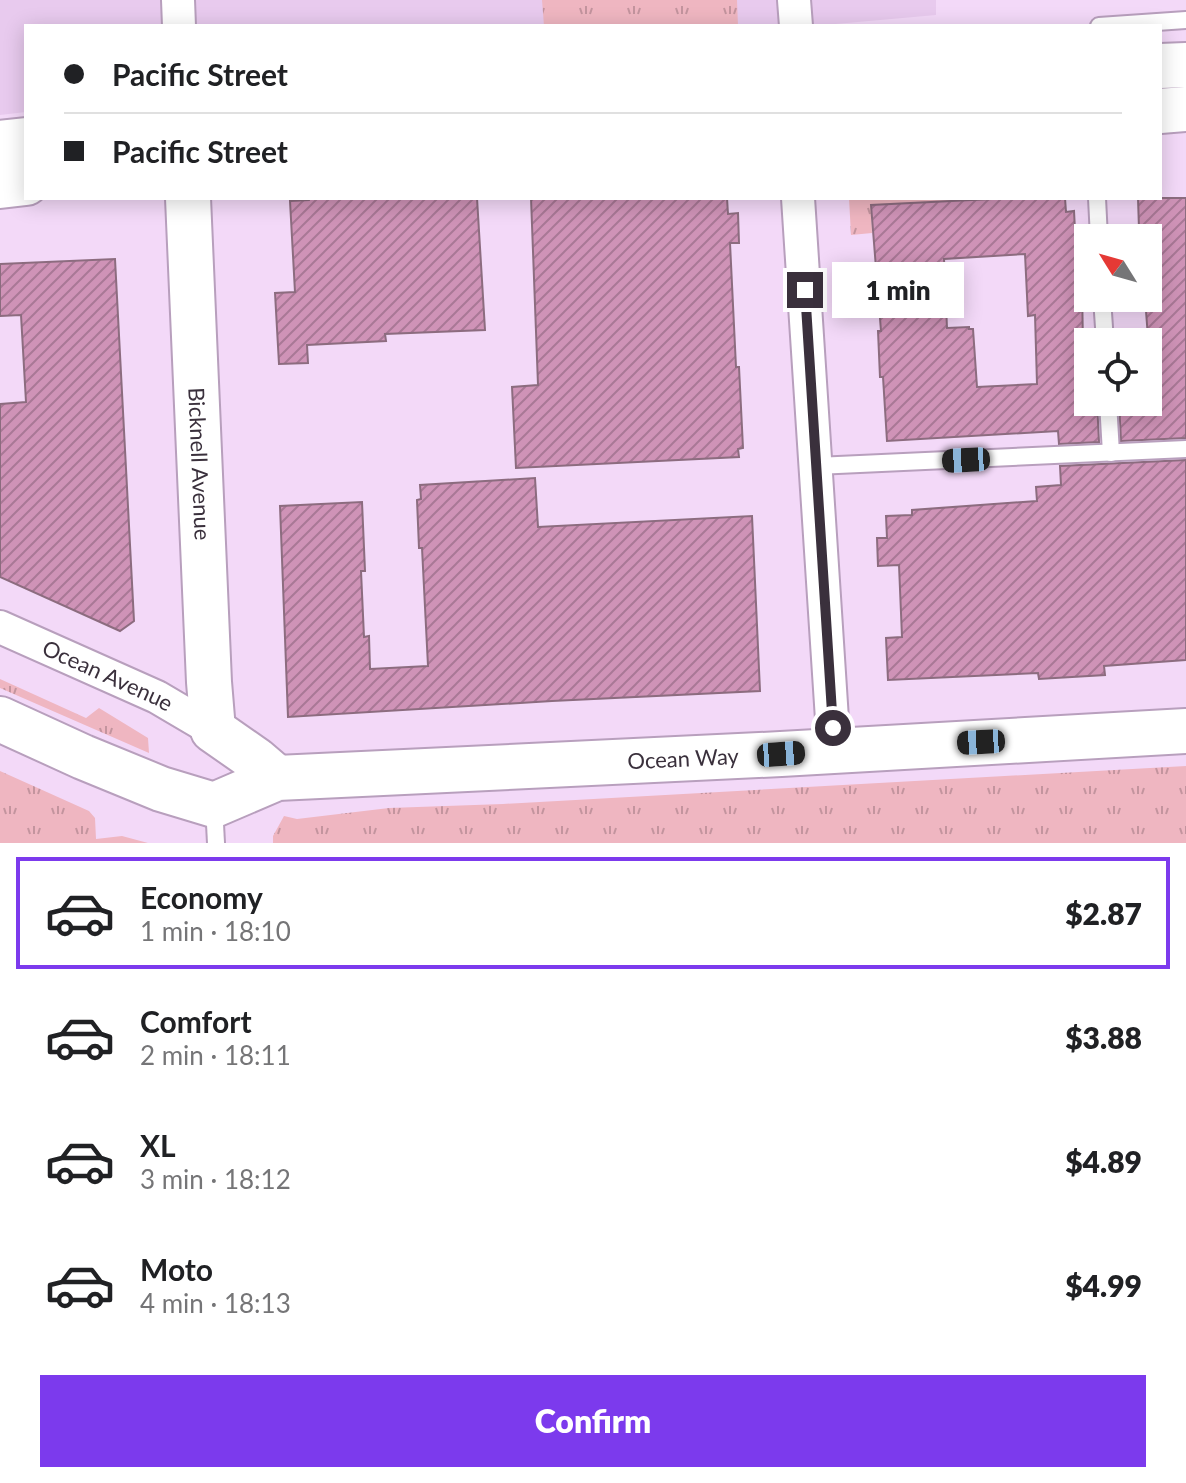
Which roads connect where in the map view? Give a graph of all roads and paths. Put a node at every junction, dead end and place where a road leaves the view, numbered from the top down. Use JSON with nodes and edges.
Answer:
{"nodes":[{"id":1,"x":178,"y":0,"type":"edge"},
{"id":2,"x":794,"y":0,"type":"edge"},
{"id":3,"x":1186,"y":20,"type":"edge"},
{"id":4,"x":179,"y":24,"type":"edge"},
{"id":5,"x":796,"y":24,"type":"edge"},
{"id":6,"x":1128,"y":24,"type":"edge"},
{"id":7,"x":1186,"y":65,"type":"edge"},
{"id":8,"x":1162,"y":66,"type":"edge"},
{"id":9,"x":1186,"y":109,"type":"edge"},
{"id":10,"x":1162,"y":111,"type":"edge"},
{"id":11,"x":24,"y":140,"type":"edge"},
{"id":12,"x":0,"y":143,"type":"edge"},
{"id":13,"x":24,"y":183,"type":"edge"},
{"id":14,"x":0,"y":186,"type":"edge"},
{"id":15,"x":188,"y":200,"type":"edge"},
{"id":16,"x":798,"y":200,"type":"edge"},
{"id":17,"x":1097,"y":200,"type":"edge"},
{"id":18,"x":1098,"y":224,"type":"edge"},
{"id":19,"x":1109,"y":416,"type":"edge"},
{"id":20,"x":1186,"y":449,"type":"edge"},
{"id":21,"x":1111,"y":453,"type":"junction"},
{"id":22,"x":816,"y":466,"type":"junction"},
{"id":23,"x":0,"y":627,"type":"edge"},
{"id":24,"x":0,"y":719,"type":"edge"},
{"id":25,"x":213,"y":730,"type":"junction"},
{"id":26,"x":1186,"y":731,"type":"edge"},
{"id":27,"x":834,"y":750,"type":"junction"},
{"id":28,"x":277,"y":778,"type":"junction"},
{"id":29,"x":215,"y":824,"type":"edge"}],
"edges":[{"from":1,"to":4,"type":"street"},
{"from":2,"to":5,"type":"street"},
{"from":3,"to":6,"type":"lane"},
{"from":7,"to":8,"type":"street"},
{"from":9,"to":10,"type":"street"},
{"from":11,"to":12,"type":"street"},
{"from":13,"to":14,"type":"street"},
{"from":15,"to":25,"type":"street","name":"Bicknell Avenue"},
{"from":16,"to":22,"type":"street"},
{"from":17,"to":18,"type":"lane"},
{"from":19,"to":21,"type":"lane"},
{"from":20,"to":21,"type":"lane"},
{"from":21,"to":22,"type":"lane"},
{"from":22,"to":27,"type":"street"},
{"from":23,"to":25,"type":"street","name":"Ocean Avenue"},
{"from":24,"to":29,"type":"street"},
{"from":25,"to":28,"type":"street"},
{"from":26,"to":27,"type":"street","name":"Ocean Way"},
{"from":27,"to":28,"type":"street","name":"Ocean Way"},
{"from":28,"to":29,"type":"street","name":"Ocean Way"}]}
